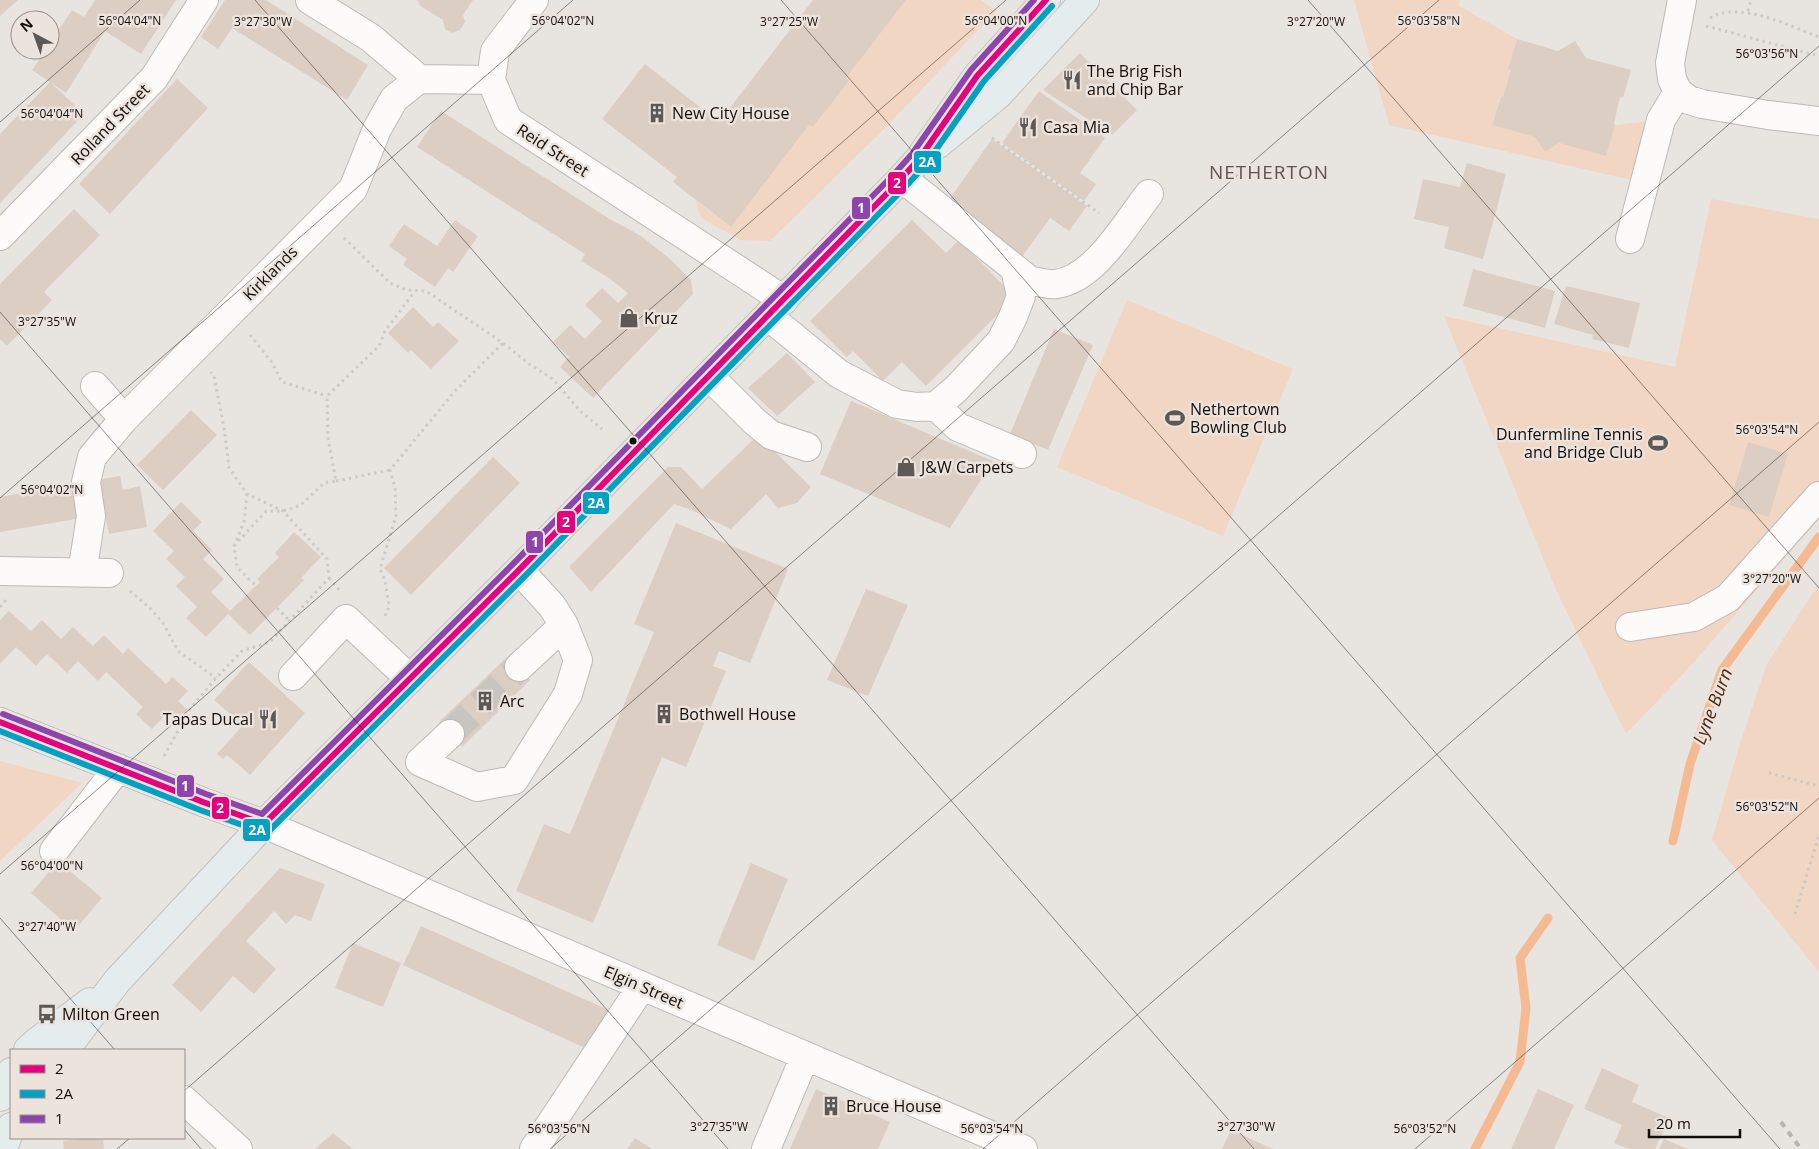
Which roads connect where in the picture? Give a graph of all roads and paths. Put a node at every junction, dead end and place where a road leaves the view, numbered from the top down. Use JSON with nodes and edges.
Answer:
{"nodes":[{"id":1,"x":204,"y":0,"type":"edge"},
{"id":2,"x":310,"y":0,"type":"edge"},
{"id":3,"x":534,"y":0,"type":"edge"},
{"id":4,"x":1046,"y":0,"type":"edge"},
{"id":5,"x":1085,"y":0,"type":"edge"},
{"id":6,"x":1682,"y":0,"type":"edge"},
{"id":7,"x":1751,"y":0,"type":"edge"},
{"id":8,"x":1748,"y":11,"type":"junction"},
{"id":9,"x":1819,"y":38,"type":"edge"},
{"id":10,"x":1819,"y":56,"type":"edge"},
{"id":11,"x":419,"y":79,"type":"junction"},
{"id":12,"x":491,"y":80,"type":"junction"},
{"id":13,"x":1678,"y":92,"type":"junction"},
{"id":14,"x":1819,"y":121,"type":"edge"},
{"id":15,"x":985,"y":133,"type":"dead end"},
{"id":16,"x":910,"y":169,"type":"junction"},
{"id":17,"x":1149,"y":194,"type":"dead end"},
{"id":18,"x":325,"y":218,"type":"junction"},
{"id":19,"x":1122,"y":229,"type":"junction"},
{"id":20,"x":0,"y":236,"type":"edge"},
{"id":21,"x":1630,"y":239,"type":"dead end"},
{"id":22,"x":1015,"y":269,"type":"junction"},
{"id":23,"x":415,"y":291,"type":"junction"},
{"id":24,"x":776,"y":308,"type":"junction"},
{"id":25,"x":230,"y":314,"type":"junction"},
{"id":26,"x":503,"y":343,"type":"junction"},
{"id":27,"x":195,"y":349,"type":"junction"},
{"id":28,"x":709,"y":376,"type":"junction"},
{"id":29,"x":95,"y":386,"type":"dead end"},
{"id":30,"x":327,"y":396,"type":"junction"},
{"id":31,"x":936,"y":406,"type":"junction"},
{"id":32,"x":124,"y":419,"type":"junction"},
{"id":33,"x":602,"y":429,"type":"dead end"},
{"id":34,"x":807,"y":447,"type":"dead end"},
{"id":35,"x":1022,"y":454,"type":"dead end"},
{"id":36,"x":390,"y":470,"type":"junction"},
{"id":37,"x":336,"y":481,"type":"junction"},
{"id":38,"x":248,"y":494,"type":"junction"},
{"id":39,"x":1819,"y":496,"type":"edge"},
{"id":40,"x":283,"y":511,"type":"junction"},
{"id":41,"x":234,"y":546,"type":"junction"},
{"id":42,"x":519,"y":570,"type":"junction"},
{"id":43,"x":0,"y":571,"type":"edge"},
{"id":44,"x":82,"y":573,"type":"junction"},
{"id":45,"x":109,"y":573,"type":"joint"},
{"id":46,"x":256,"y":586,"type":"dead end"},
{"id":47,"x":277,"y":608,"type":"dead end"},
{"id":48,"x":289,"y":620,"type":"junction"},
{"id":49,"x":564,"y":625,"type":"junction"},
{"id":50,"x":1630,"y":628,"type":"dead end"},
{"id":51,"x":372,"y":643,"type":"junction"},
{"id":52,"x":519,"y":667,"type":"tunnel mouth"},
{"id":53,"x":293,"y":676,"type":"dead end"},
{"id":54,"x":216,"y":678,"type":"junction"},
{"id":55,"x":410,"y":679,"type":"junction"},
{"id":56,"x":0,"y":722,"type":"edge"},
{"id":57,"x":450,"y":734,"type":"tunnel mouth"},
{"id":58,"x":118,"y":768,"type":"junction"},
{"id":59,"x":1769,"y":773,"type":"dead end"},
{"id":60,"x":149,"y":779,"type":"junction"},
{"id":61,"x":1819,"y":786,"type":"edge"},
{"id":62,"x":264,"y":824,"type":"junction"},
{"id":63,"x":1819,"y":835,"type":"edge"},
{"id":64,"x":54,"y":851,"type":"dead end"},
{"id":65,"x":1795,"y":914,"type":"dead end"},
{"id":66,"x":117,"y":981,"type":"junction"},
{"id":67,"x":642,"y":986,"type":"junction"},
{"id":68,"x":29,"y":1049,"type":"edge"},
{"id":69,"x":65,"y":1049,"type":"edge"},
{"id":70,"x":805,"y":1056,"type":"junction"},
{"id":71,"x":10,"y":1074,"type":"edge"},
{"id":72,"x":0,"y":1097,"type":"edge"},
{"id":73,"x":185,"y":1101,"type":"edge"},
{"id":74,"x":10,"y":1130,"type":"edge"},
{"id":75,"x":3,"y":1149,"type":"edge"},
{"id":76,"x":238,"y":1149,"type":"edge"},
{"id":77,"x":534,"y":1149,"type":"edge"},
{"id":78,"x":766,"y":1149,"type":"edge"},
{"id":79,"x":1023,"y":1149,"type":"edge"}],
"edges":[{"from":1,"to":20,"type":"street","name":"Rolland Street"},
{"from":2,"to":11,"type":"street"},
{"from":3,"to":12,"type":"street"},
{"from":4,"to":16,"type":"main road"},
{"from":5,"to":16,"type":"main road"},
{"from":6,"to":13,"type":"street"},
{"from":7,"to":8,"type":"path"},
{"from":8,"to":9,"type":"path"},
{"from":8,"to":10,"type":"path"},
{"from":11,"to":12,"type":"street"},
{"from":11,"to":18,"type":"street","name":"Kirklands"},
{"from":12,"to":24,"type":"street","name":"Reid Street"},
{"from":13,"to":14,"type":"street"},
{"from":13,"to":21,"type":"street"},
{"from":15,"to":19,"type":"path"},
{"from":16,"to":22,"type":"street"},
{"from":16,"to":24,"type":"main road"},
{"from":17,"to":19,"type":"street"},
{"from":18,"to":23,"type":"path"},
{"from":18,"to":25,"type":"street","name":"Kirklands"},
{"from":19,"to":22,"type":"street"},
{"from":22,"to":31,"type":"street"},
{"from":23,"to":26,"type":"path"},
{"from":23,"to":30,"type":"path"},
{"from":24,"to":28,"type":"main road"},
{"from":24,"to":31,"type":"street","name":"Reid Street"},
{"from":25,"to":27,"type":"street","name":"Kirklands"},
{"from":25,"to":30,"type":"path"},
{"from":26,"to":33,"type":"path"},
{"from":26,"to":36,"type":"path"},
{"from":27,"to":32,"type":"street","name":"Kirklands"},
{"from":27,"to":38,"type":"path"},
{"from":28,"to":34,"type":"street"},
{"from":28,"to":42,"type":"main road"},
{"from":29,"to":32,"type":"street"},
{"from":30,"to":37,"type":"path"},
{"from":31,"to":35,"type":"street"},
{"from":32,"to":44,"type":"street","name":"Kirklands"},
{"from":36,"to":37,"type":"path"},
{"from":36,"to":51,"type":"path"},
{"from":37,"to":40,"type":"path"},
{"from":38,"to":40,"type":"path"},
{"from":38,"to":41,"type":"path"},
{"from":39,"to":50,"type":"street"},
{"from":40,"to":41,"type":"path"},
{"from":40,"to":48,"type":"path"},
{"from":41,"to":46,"type":"path"},
{"from":42,"to":49,"type":"street"},
{"from":42,"to":55,"type":"main road"},
{"from":43,"to":44,"type":"street"},
{"from":44,"to":45,"type":"street"},
{"from":45,"to":54,"type":"path"},
{"from":47,"to":48,"type":"path"},
{"from":48,"to":54,"type":"path"},
{"from":49,"to":52,"type":"street"},
{"from":49,"to":57,"type":"street"},
{"from":51,"to":53,"type":"street"},
{"from":51,"to":55,"type":"street"},
{"from":54,"to":60,"type":"path"},
{"from":55,"to":62,"type":"main road"},
{"from":56,"to":58,"type":"street","name":"Elgin Street"},
{"from":58,"to":60,"type":"street","name":"Elgin Street"},
{"from":58,"to":64,"type":"street"},
{"from":59,"to":61,"type":"path"},
{"from":60,"to":62,"type":"street","name":"Elgin Street"},
{"from":62,"to":66,"type":"main road"},
{"from":62,"to":67,"type":"street","name":"Elgin Street"},
{"from":63,"to":65,"type":"path"},
{"from":66,"to":68,"type":"main road"},
{"from":66,"to":69,"type":"main road"},
{"from":67,"to":70,"type":"street","name":"Elgin Street"},
{"from":67,"to":77,"type":"street"},
{"from":70,"to":78,"type":"street"},
{"from":70,"to":79,"type":"street","name":"Elgin Street"},
{"from":71,"to":72,"type":"main road"},
{"from":73,"to":76,"type":"street"},
{"from":74,"to":75,"type":"main road"}]}
